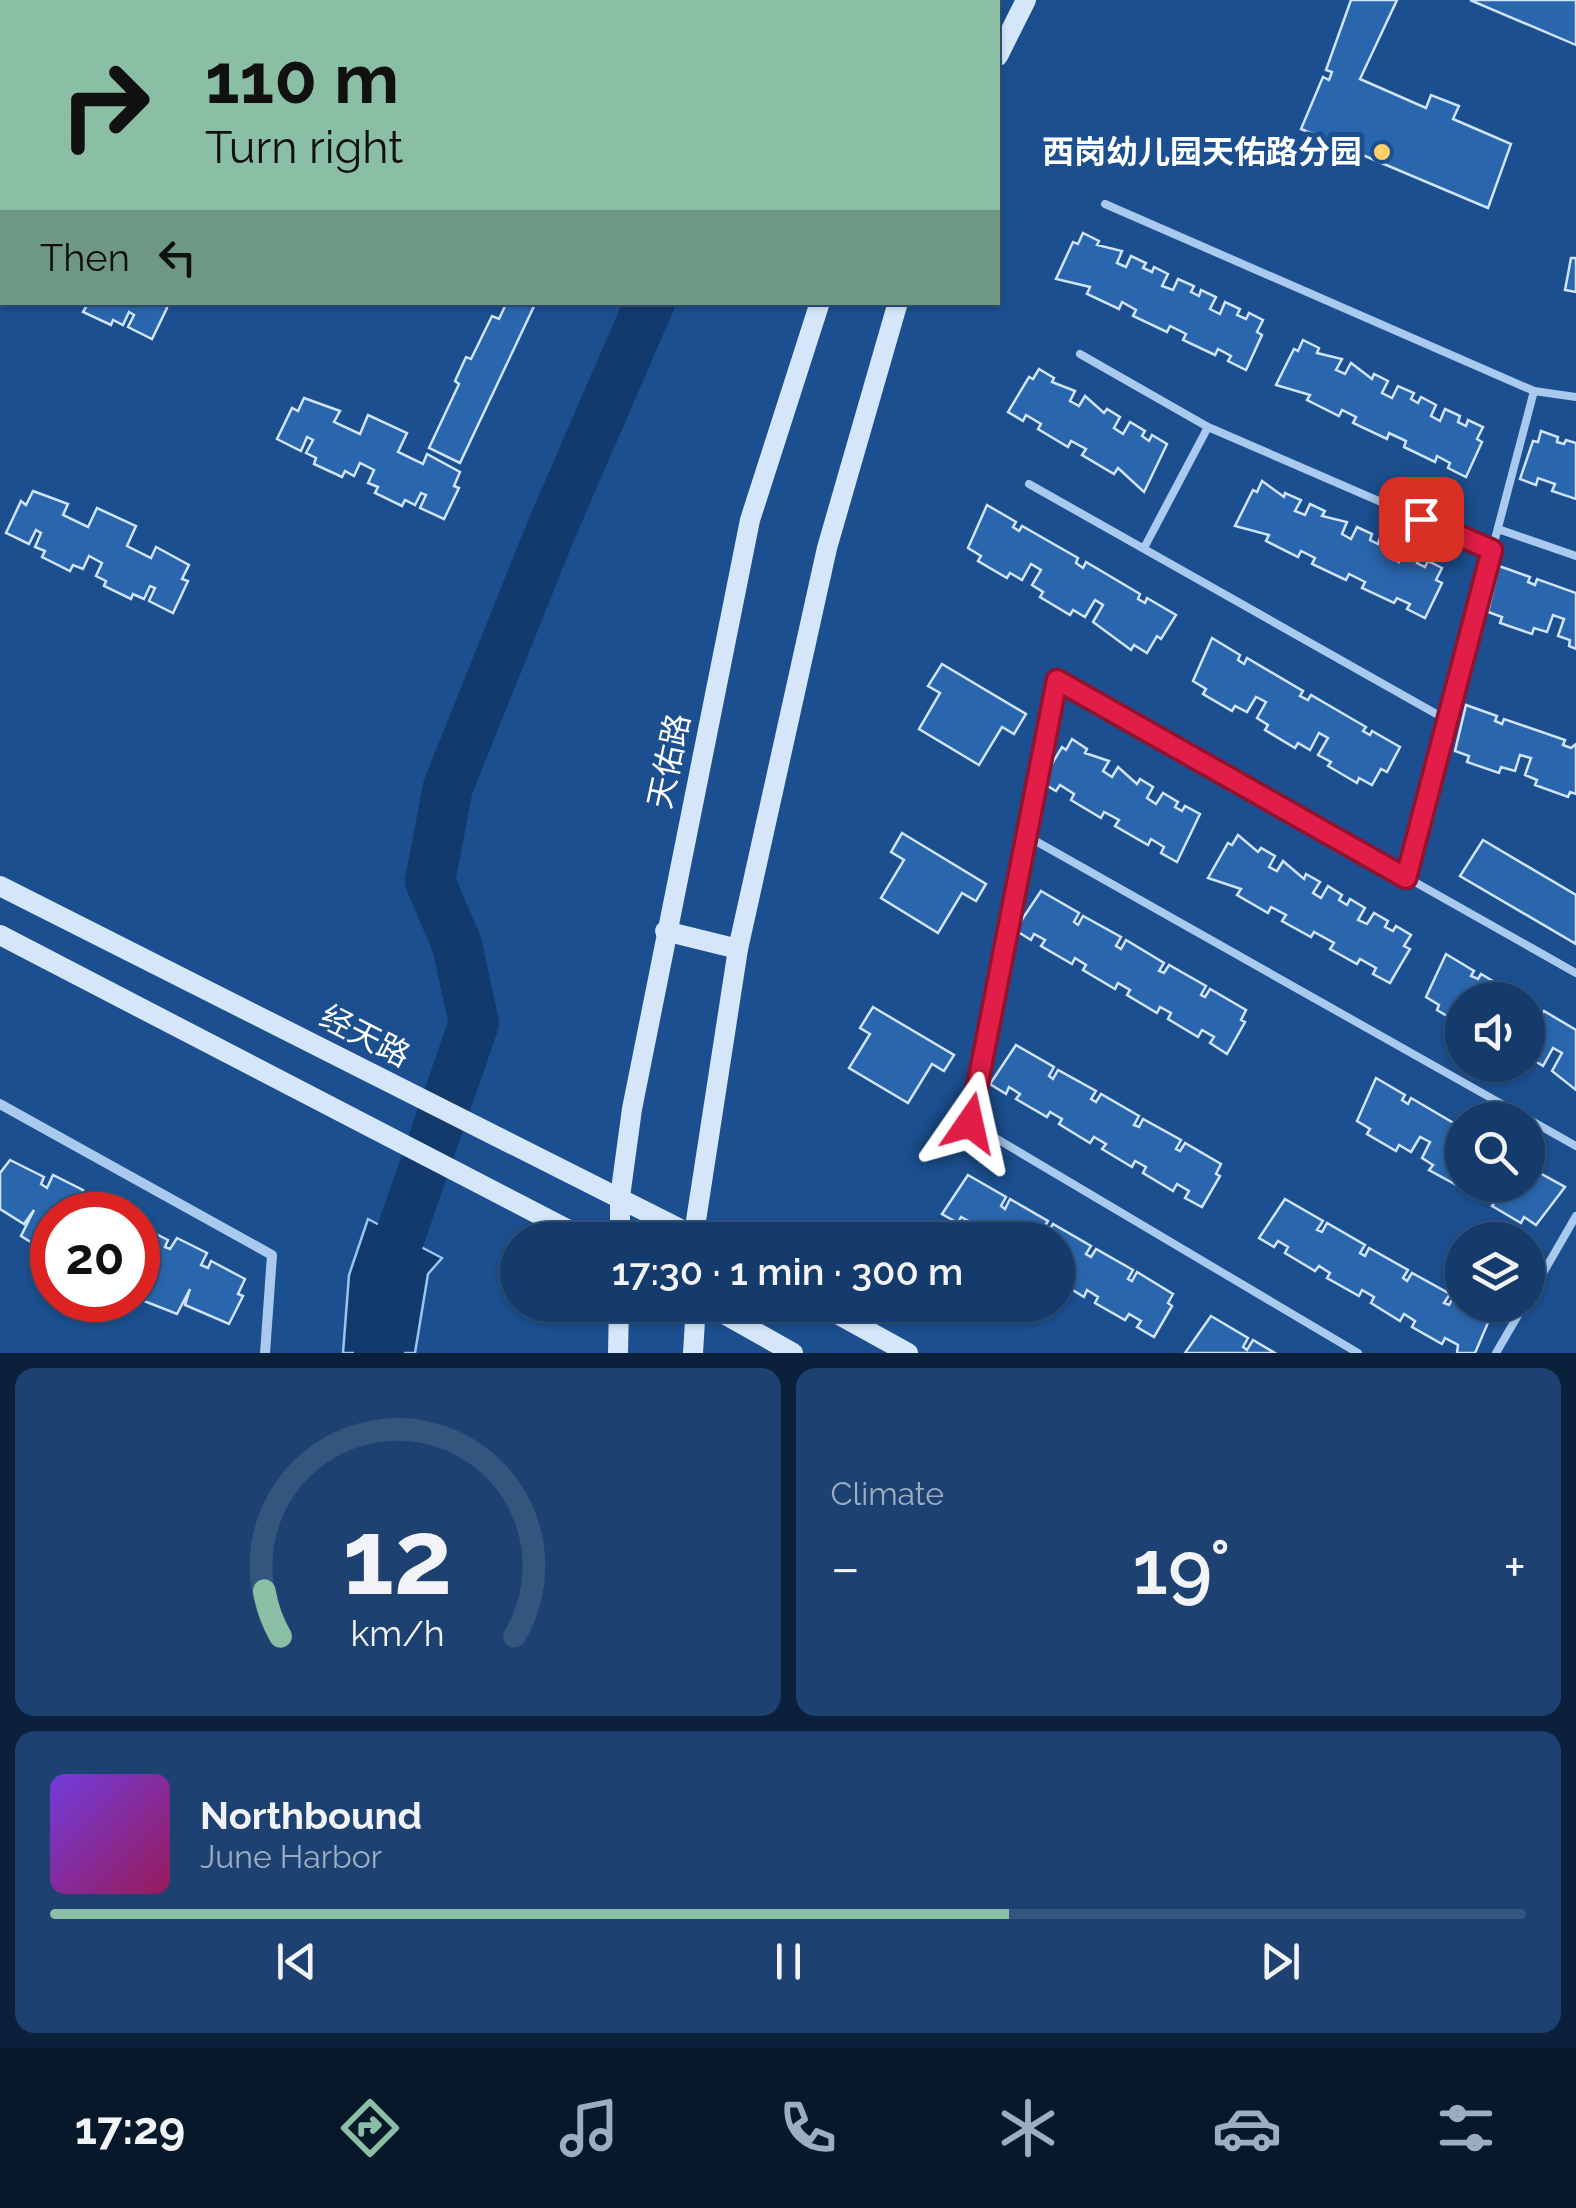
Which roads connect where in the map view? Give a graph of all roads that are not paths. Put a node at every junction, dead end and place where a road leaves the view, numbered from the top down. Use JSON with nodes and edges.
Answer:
{"nodes":[{"id":1,"x":1026,"y":0,"type":"edge"},
{"id":2,"x":1000,"y":52,"type":"edge"},
{"id":3,"x":1105,"y":204,"type":"dead end"},
{"id":4,"x":819,"y":305,"type":"edge"},
{"id":5,"x":894,"y":305,"type":"edge"},
{"id":6,"x":1080,"y":354,"type":"dead end"},
{"id":7,"x":1534,"y":391,"type":"junction"},
{"id":8,"x":1576,"y":397,"type":"edge"},
{"id":9,"x":1208,"y":427,"type":"junction"},
{"id":10,"x":1029,"y":484,"type":"dead end"},
{"id":11,"x":1498,"y":528,"type":"junction"},
{"id":12,"x":1144,"y":548,"type":"junction"},
{"id":13,"x":1492,"y":550,"type":"junction"},
{"id":14,"x":1576,"y":556,"type":"edge"},
{"id":15,"x":1447,"y":720,"type":"junction"},
{"id":16,"x":1024,"y":834,"type":"junction"},
{"id":17,"x":1406,"y":878,"type":"junction"},
{"id":18,"x":0,"y":886,"type":"edge"},
{"id":19,"x":665,"y":931,"type":"junction"},
{"id":20,"x":0,"y":935,"type":"edge"},
{"id":21,"x":738,"y":949,"type":"junction"},
{"id":22,"x":1576,"y":973,"type":"edge"},
{"id":23,"x":0,"y":1104,"type":"edge"},
{"id":24,"x":1576,"y":1146,"type":"edge"},
{"id":25,"x":620,"y":1197,"type":"junction"},
{"id":26,"x":1576,"y":1216,"type":"edge"},
{"id":27,"x":553,"y":1222,"type":"edge"},
{"id":28,"x":620,"y":1222,"type":"edge"},
{"id":29,"x":666,"y":1222,"type":"edge"},
{"id":30,"x":698,"y":1222,"type":"edge"},
{"id":31,"x":1545,"y":1269,"type":"edge"},
{"id":32,"x":619,"y":1322,"type":"edge"},
{"id":33,"x":695,"y":1322,"type":"edge"},
{"id":34,"x":738,"y":1322,"type":"edge"},
{"id":35,"x":852,"y":1322,"type":"edge"},
{"id":36,"x":1514,"y":1322,"type":"edge"},
{"id":37,"x":266,"y":1353,"type":"edge"},
{"id":38,"x":618,"y":1353,"type":"edge"},
{"id":39,"x":693,"y":1353,"type":"edge"},
{"id":40,"x":793,"y":1353,"type":"edge"},
{"id":41,"x":908,"y":1353,"type":"edge"},
{"id":42,"x":1358,"y":1353,"type":"edge"},
{"id":43,"x":1496,"y":1353,"type":"edge"}],
"edges":[{"from":1,"to":2,"type":"main road"},
{"from":3,"to":7,"type":"lane"},
{"from":4,"to":19,"type":"main road","name":"天佑路"},
{"from":5,"to":21,"type":"main road"},
{"from":6,"to":9,"type":"lane"},
{"from":7,"to":8,"type":"lane"},
{"from":7,"to":11,"type":"lane"},
{"from":9,"to":12,"type":"lane"},
{"from":9,"to":13,"type":"lane"},
{"from":10,"to":12,"type":"lane"},
{"from":11,"to":13,"type":"lane"},
{"from":11,"to":14,"type":"lane"},
{"from":12,"to":15,"type":"lane"},
{"from":13,"to":15,"type":"lane"},
{"from":15,"to":17,"type":"lane"},
{"from":16,"to":17,"type":"lane"},
{"from":16,"to":24,"type":"lane"},
{"from":16,"to":42,"type":"lane"},
{"from":17,"to":22,"type":"lane"},
{"from":18,"to":25,"type":"main road","name":"经天路"},
{"from":19,"to":21,"type":"main road"},
{"from":19,"to":25,"type":"main road","name":"天佑路"},
{"from":20,"to":27,"type":"main road"},
{"from":21,"to":30,"type":"main road"},
{"from":23,"to":37,"type":"street"},
{"from":25,"to":28,"type":"main road","name":"天佑路"},
{"from":25,"to":29,"type":"main road","name":"经天路"},
{"from":26,"to":31,"type":"lane"},
{"from":32,"to":38,"type":"main road"},
{"from":33,"to":39,"type":"main road"},
{"from":34,"to":40,"type":"main road"},
{"from":35,"to":41,"type":"main road"},
{"from":36,"to":43,"type":"lane"}]}
